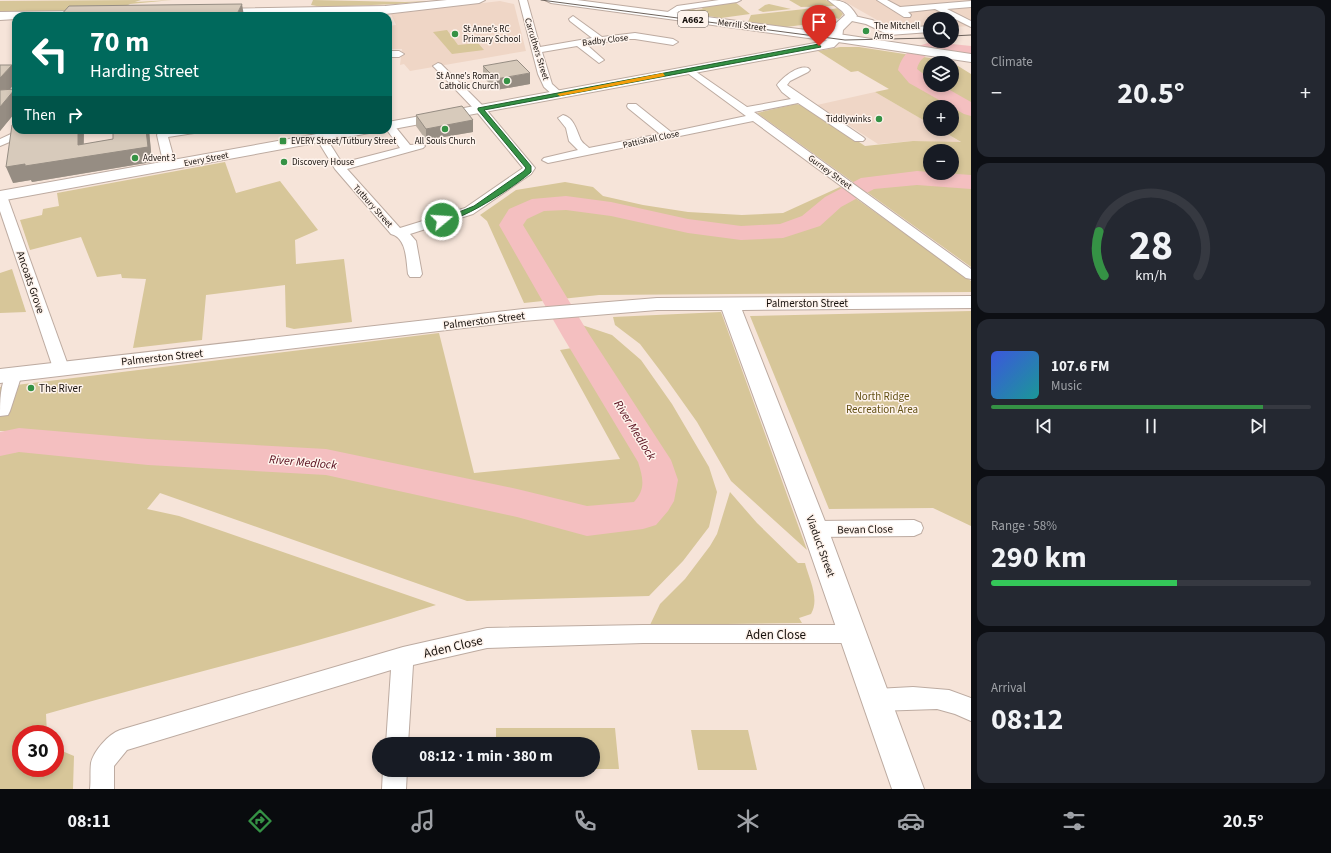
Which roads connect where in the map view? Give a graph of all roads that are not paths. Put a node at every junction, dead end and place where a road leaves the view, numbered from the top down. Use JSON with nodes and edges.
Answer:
{"nodes":[{"id":1,"x":479,"y":0,"type":"edge"},
{"id":2,"x":523,"y":0,"type":"edge"},
{"id":3,"x":551,"y":0,"type":"edge"},
{"id":4,"x":737,"y":0,"type":"edge"},
{"id":5,"x":834,"y":0,"type":"edge"},
{"id":6,"x":881,"y":0,"type":"edge"},
{"id":7,"x":971,"y":4,"type":"edge"},
{"id":8,"x":937,"y":7,"type":"junction"},
{"id":9,"x":898,"y":10,"type":"junction"},
{"id":10,"x":320,"y":12,"type":"edge"},
{"id":11,"x":668,"y":15,"type":"junction"},
{"id":12,"x":0,"y":16,"type":"edge"},
{"id":13,"x":12,"y":16,"type":"edge"},
{"id":14,"x":850,"y":18,"type":"junction"},
{"id":15,"x":573,"y":19,"type":"dead end"},
{"id":16,"x":923,"y":24,"type":"edge"},
{"id":17,"x":971,"y":24,"type":"edge"},
{"id":18,"x":959,"y":28,"type":"edge"},
{"id":19,"x":971,"y":28,"type":"edge"},
{"id":20,"x":923,"y":29,"type":"edge"},
{"id":21,"x":836,"y":38,"type":"junction"},
{"id":22,"x":600,"y":40,"type":"junction"},
{"id":23,"x":673,"y":42,"type":"dead end"},
{"id":24,"x":578,"y":43,"type":"junction"},
{"id":25,"x":537,"y":50,"type":"junction"},
{"id":26,"x":392,"y":54,"type":"edge"},
{"id":27,"x":399,"y":54,"type":"dead end"},
{"id":28,"x":971,"y":58,"type":"edge"},
{"id":29,"x":599,"y":60,"type":"dead end"},
{"id":30,"x":438,"y":66,"type":"dead end"},
{"id":31,"x":689,"y":70,"type":"junction"},
{"id":32,"x":805,"y":70,"type":"dead end"},
{"id":33,"x":558,"y":94,"type":"junction"},
{"id":34,"x":800,"y":100,"type":"junction"},
{"id":35,"x":632,"y":106,"type":"dead end"},
{"id":36,"x":480,"y":109,"type":"junction"},
{"id":37,"x":750,"y":114,"type":"junction"},
{"id":38,"x":562,"y":118,"type":"dead end"},
{"id":39,"x":392,"y":125,"type":"edge"},
{"id":40,"x":392,"y":131,"type":"edge"},
{"id":41,"x":17,"y":134,"type":"edge"},
{"id":42,"x":166,"y":134,"type":"edge"},
{"id":43,"x":342,"y":134,"type":"edge"},
{"id":44,"x":668,"y":135,"type":"junction"},
{"id":45,"x":321,"y":138,"type":"junction"},
{"id":46,"x":859,"y":139,"type":"dead end"},
{"id":47,"x":0,"y":143,"type":"edge"},
{"id":48,"x":418,"y":146,"type":"dead end"},
{"id":49,"x":407,"y":149,"type":"junction"},
{"id":50,"x":586,"y":152,"type":"junction"},
{"id":51,"x":548,"y":160,"type":"dead end"},
{"id":52,"x":170,"y":166,"type":"junction"},
{"id":53,"x":339,"y":167,"type":"junction"},
{"id":54,"x":0,"y":196,"type":"edge"},
{"id":55,"x":6,"y":232,"type":"edge"},
{"id":56,"x":402,"y":232,"type":"junction"},
{"id":57,"x":415,"y":274,"type":"dead end"},
{"id":58,"x":971,"y":275,"type":"edge"},
{"id":59,"x":971,"y":302,"type":"edge"},
{"id":60,"x":730,"y":304,"type":"junction"},
{"id":61,"x":61,"y":368,"type":"junction"},
{"id":62,"x":7,"y":375,"type":"edge"},
{"id":63,"x":2,"y":411,"type":"dead end"},
{"id":64,"x":914,"y":528,"type":"dead end"},
{"id":65,"x":815,"y":529,"type":"junction"},
{"id":66,"x":852,"y":634,"type":"junction"},
{"id":67,"x":403,"y":657,"type":"junction"},
{"id":68,"x":876,"y":700,"type":"junction"},
{"id":69,"x":971,"y":710,"type":"edge"},
{"id":70,"x":397,"y":737,"type":"edge"},
{"id":71,"x":395,"y":777,"type":"edge"},
{"id":72,"x":102,"y":789,"type":"edge"},
{"id":73,"x":394,"y":789,"type":"edge"},
{"id":74,"x":908,"y":789,"type":"edge"}],
"edges":[{"from":1,"to":10,"type":"street"},
{"from":2,"to":25,"type":"street","name":"Carruthers Street"},
{"from":3,"to":11,"type":"street","name":"Merrill Street","number":"A662"},
{"from":4,"to":11,"type":"street"},
{"from":5,"to":14,"type":"street"},
{"from":6,"to":9,"type":"street"},
{"from":7,"to":8,"type":"street"},
{"from":8,"to":9,"type":"street"},
{"from":8,"to":17,"type":"street"},
{"from":9,"to":16,"type":"street"},
{"from":11,"to":21,"type":"street","name":"Merrill Street","number":"A662"},
{"from":12,"to":13,"type":"street"},
{"from":14,"to":20,"type":"street"},
{"from":14,"to":21,"type":"street"},
{"from":15,"to":22,"type":"street"},
{"from":18,"to":19,"type":"street"},
{"from":21,"to":28,"type":"street","name":"Merrill Street","number":"A662"},
{"from":21,"to":31,"type":"street"},
{"from":22,"to":23,"type":"street","name":"Badby Close"},
{"from":22,"to":24,"type":"street","name":"Badby Close"},
{"from":24,"to":25,"type":"street","name":"Badby Close"},
{"from":24,"to":29,"type":"street"},
{"from":25,"to":33,"type":"street","name":"Carruthers Street"},
{"from":26,"to":27,"type":"street"},
{"from":30,"to":36,"type":"street"},
{"from":31,"to":33,"type":"street"},
{"from":31,"to":37,"type":"street","name":"Gurney Street"},
{"from":32,"to":34,"type":"street"},
{"from":33,"to":36,"type":"street"},
{"from":34,"to":37,"type":"street","name":"Pattishall Close"},
{"from":34,"to":46,"type":"street"},
{"from":35,"to":44,"type":"street"},
{"from":36,"to":39,"type":"street"},
{"from":36,"to":56,"type":"street"},
{"from":37,"to":44,"type":"street","name":"Pattishall Close"},
{"from":37,"to":58,"type":"street","name":"Gurney Street"},
{"from":38,"to":50,"type":"street"},
{"from":40,"to":49,"type":"street"},
{"from":41,"to":47,"type":"street"},
{"from":42,"to":52,"type":"street"},
{"from":43,"to":45,"type":"street","name":"Every Street"},
{"from":44,"to":50,"type":"street","name":"Pattishall Close"},
{"from":45,"to":52,"type":"street","name":"Every Street"},
{"from":45,"to":53,"type":"street","name":"Tutbury Street"},
{"from":48,"to":49,"type":"street"},
{"from":49,"to":53,"type":"street"},
{"from":50,"to":51,"type":"street","name":"Pattishall Close"},
{"from":52,"to":54,"type":"street","name":"Every Street"},
{"from":53,"to":56,"type":"street","name":"Tutbury Street"},
{"from":54,"to":55,"type":"street","name":"Ancoats Grove"},
{"from":55,"to":61,"type":"street","name":"Ancoats Grove"},
{"from":56,"to":57,"type":"street","name":"Tutbury Street"},
{"from":59,"to":60,"type":"street","name":"Palmerston Street"},
{"from":60,"to":61,"type":"street","name":"Palmerston Street"},
{"from":60,"to":65,"type":"street","name":"Viaduct Street"},
{"from":61,"to":62,"type":"street","name":"Palmerston Street"},
{"from":62,"to":63,"type":"street"},
{"from":64,"to":65,"type":"street","name":"Bevan Close"},
{"from":65,"to":66,"type":"street","name":"Viaduct Street"},
{"from":66,"to":67,"type":"street","name":"Aden Close"},
{"from":66,"to":68,"type":"street","name":"Viaduct Street"},
{"from":67,"to":70,"type":"street"},
{"from":67,"to":72,"type":"street","name":"Aden Close"},
{"from":68,"to":69,"type":"street"},
{"from":68,"to":74,"type":"street","name":"Viaduct Street"},
{"from":71,"to":73,"type":"street"}]}
